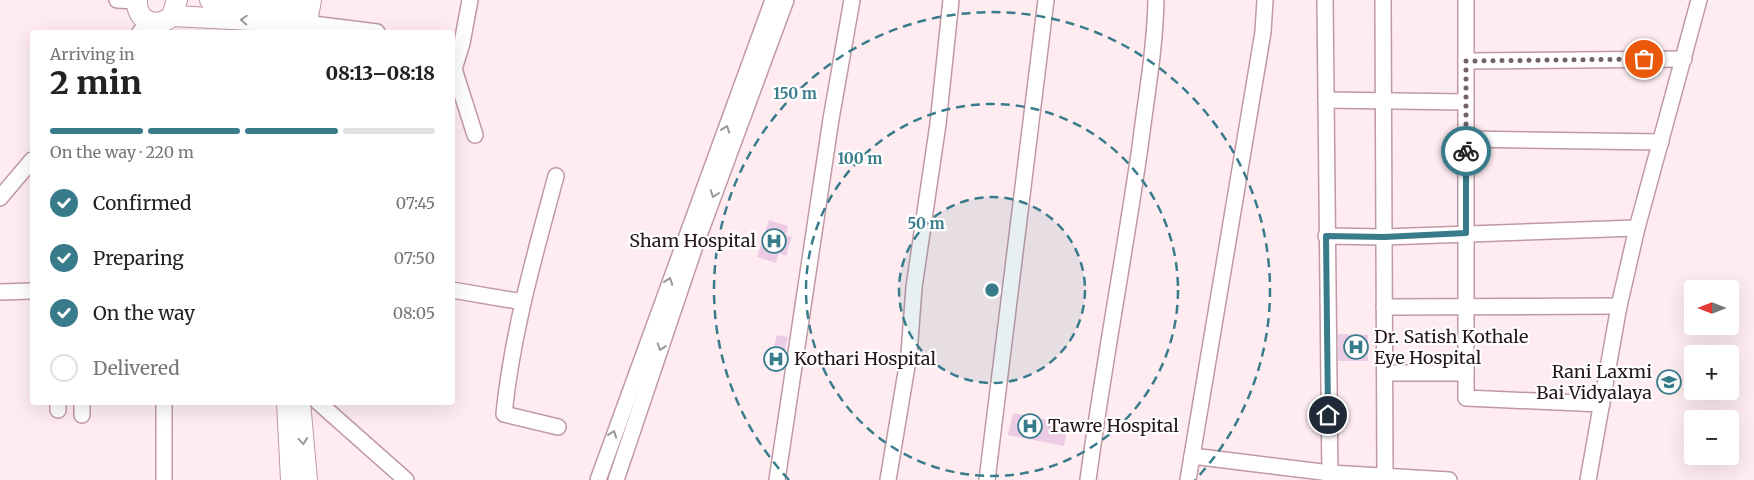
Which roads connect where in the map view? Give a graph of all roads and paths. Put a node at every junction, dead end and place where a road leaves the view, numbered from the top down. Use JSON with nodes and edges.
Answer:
{"nodes":[{"id":1,"x":130,"y":0,"type":"edge"},
{"id":2,"x":210,"y":0,"type":"edge"},
{"id":3,"x":470,"y":0,"type":"edge"},
{"id":4,"x":773,"y":0,"type":"edge"},
{"id":5,"x":786,"y":0,"type":"edge"},
{"id":6,"x":852,"y":0,"type":"edge"},
{"id":7,"x":951,"y":0,"type":"edge"},
{"id":8,"x":1046,"y":0,"type":"edge"},
{"id":9,"x":1156,"y":0,"type":"edge"},
{"id":10,"x":1265,"y":0,"type":"edge"},
{"id":11,"x":1324,"y":0,"type":"edge"},
{"id":12,"x":1383,"y":0,"type":"edge"},
{"id":13,"x":1466,"y":0,"type":"edge"},
{"id":14,"x":1699,"y":0,"type":"edge"},
{"id":15,"x":174,"y":8,"type":"edge"},
{"id":16,"x":300,"y":16,"type":"edge"},
{"id":17,"x":144,"y":27,"type":"edge"},
{"id":18,"x":367,"y":30,"type":"edge"},
{"id":19,"x":457,"y":43,"type":"edge"},
{"id":20,"x":1684,"y":59,"type":"junction"},
{"id":21,"x":455,"y":60,"type":"edge"},
{"id":22,"x":1466,"y":61,"type":"junction"},
{"id":23,"x":455,"y":72,"type":"edge"},
{"id":24,"x":1326,"y":100,"type":"junction"},
{"id":25,"x":1384,"y":102,"type":"junction"},
{"id":26,"x":1466,"y":102,"type":"junction"},
{"id":27,"x":475,"y":135,"type":"dead end"},
{"id":28,"x":1466,"y":139,"type":"junction"},
{"id":29,"x":1661,"y":142,"type":"junction"},
{"id":30,"x":30,"y":162,"type":"edge"},
{"id":31,"x":556,"y":176,"type":"dead end"},
{"id":32,"x":0,"y":198,"type":"edge"},
{"id":33,"x":1637,"y":228,"type":"junction"},
{"id":34,"x":1466,"y":233,"type":"junction"},
{"id":35,"x":1326,"y":236,"type":"junction"},
{"id":36,"x":1384,"y":237,"type":"junction"},
{"id":37,"x":684,"y":260,"type":"junction"},
{"id":38,"x":30,"y":291,"type":"edge"},
{"id":39,"x":455,"y":291,"type":"edge"},
{"id":40,"x":0,"y":292,"type":"edge"},
{"id":41,"x":523,"y":302,"type":"junction"},
{"id":42,"x":1466,"y":306,"type":"junction"},
{"id":43,"x":1619,"y":306,"type":"junction"},
{"id":44,"x":1384,"y":307,"type":"junction"},
{"id":45,"x":1466,"y":373,"type":"junction"},
{"id":46,"x":1385,"y":374,"type":"junction"},
{"id":47,"x":1602,"y":404,"type":"junction"},
{"id":48,"x":164,"y":405,"type":"edge"},
{"id":49,"x":287,"y":405,"type":"edge"},
{"id":50,"x":300,"y":405,"type":"edge"},
{"id":51,"x":321,"y":405,"type":"edge"},
{"id":52,"x":558,"y":427,"type":"dead end"},
{"id":53,"x":1192,"y":456,"type":"junction"},
{"id":54,"x":1330,"y":476,"type":"edge"},
{"id":55,"x":1385,"y":476,"type":"junction"},
{"id":56,"x":164,"y":480,"type":"edge"},
{"id":57,"x":291,"y":480,"type":"edge"},
{"id":58,"x":307,"y":480,"type":"edge"},
{"id":59,"x":406,"y":480,"type":"edge"},
{"id":60,"x":598,"y":480,"type":"edge"},
{"id":61,"x":616,"y":480,"type":"edge"},
{"id":62,"x":777,"y":480,"type":"edge"},
{"id":63,"x":888,"y":480,"type":"edge"},
{"id":64,"x":987,"y":480,"type":"edge"},
{"id":65,"x":1088,"y":480,"type":"edge"},
{"id":66,"x":1188,"y":480,"type":"edge"},
{"id":67,"x":1449,"y":480,"type":"edge"},
{"id":68,"x":1588,"y":480,"type":"edge"}],
"edges":[{"from":1,"to":17,"type":"main road"},
{"from":2,"to":16,"type":"main road"},
{"from":3,"to":19,"type":"street"},
{"from":37,"to":4,"type":"street","one_way":true},
{"from":5,"to":37,"type":"street","one_way":true},
{"from":6,"to":62,"type":"street"},
{"from":7,"to":63,"type":"street"},
{"from":8,"to":64,"type":"street"},
{"from":9,"to":65,"type":"street"},
{"from":10,"to":53,"type":"street"},
{"from":11,"to":24,"type":"street"},
{"from":12,"to":25,"type":"street"},
{"from":13,"to":22,"type":"street"},
{"from":14,"to":20,"type":"street"},
{"from":16,"to":15,"type":"main road","one_way":true},
{"from":15,"to":17,"type":"main road"},
{"from":16,"to":18,"type":"street"},
{"from":19,"to":21,"type":"street"},
{"from":20,"to":22,"type":"street"},
{"from":20,"to":29,"type":"street"},
{"from":22,"to":26,"type":"street"},
{"from":23,"to":27,"type":"street"},
{"from":24,"to":25,"type":"street"},
{"from":24,"to":35,"type":"street"},
{"from":25,"to":26,"type":"street"},
{"from":25,"to":36,"type":"street"},
{"from":26,"to":28,"type":"street"},
{"from":28,"to":29,"type":"street"},
{"from":28,"to":34,"type":"street"},
{"from":29,"to":33,"type":"street"},
{"from":30,"to":32,"type":"street"},
{"from":31,"to":41,"type":"street"},
{"from":33,"to":34,"type":"street"},
{"from":33,"to":43,"type":"street"},
{"from":34,"to":36,"type":"street"},
{"from":34,"to":42,"type":"street"},
{"from":35,"to":36,"type":"street"},
{"from":35,"to":54,"type":"street"},
{"from":36,"to":44,"type":"street"},
{"from":60,"to":37,"type":"street","one_way":true},
{"from":37,"to":61,"type":"street","one_way":true},
{"from":38,"to":40,"type":"street"},
{"from":39,"to":41,"type":"street"},
{"from":41,"to":52,"type":"street"},
{"from":42,"to":43,"type":"street"},
{"from":42,"to":44,"type":"street"},
{"from":42,"to":45,"type":"street"},
{"from":43,"to":47,"type":"street"},
{"from":44,"to":46,"type":"street"},
{"from":45,"to":46,"type":"street"},
{"from":45,"to":47,"type":"street"},
{"from":46,"to":55,"type":"street"},
{"from":47,"to":68,"type":"street"},
{"from":48,"to":56,"type":"street"},
{"from":49,"to":57,"type":"main road"},
{"from":50,"to":58,"type":"main road","one_way":true},
{"from":51,"to":59,"type":"street"},
{"from":53,"to":54,"type":"street"},
{"from":53,"to":66,"type":"street"},
{"from":54,"to":55,"type":"street"},
{"from":55,"to":67,"type":"street"}]}
